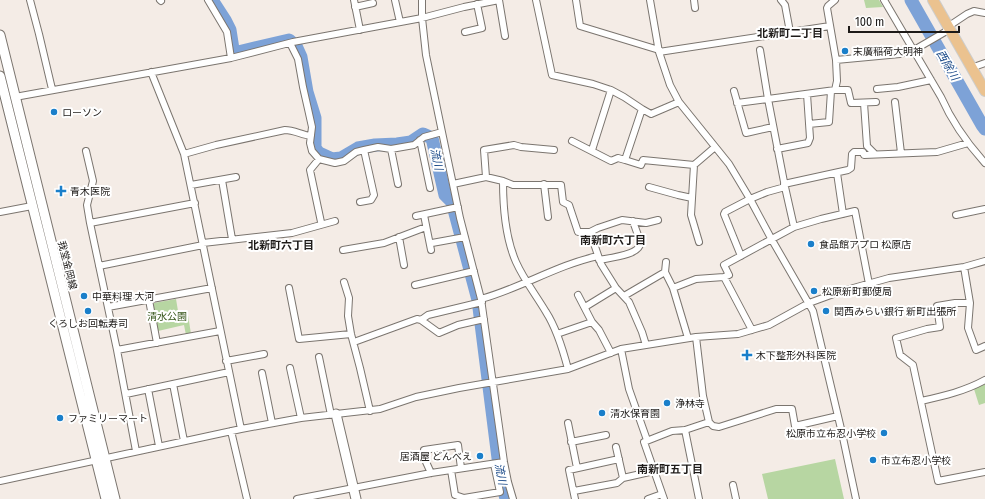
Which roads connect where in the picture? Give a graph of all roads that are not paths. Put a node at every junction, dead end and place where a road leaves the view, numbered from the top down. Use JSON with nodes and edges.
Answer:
{"nodes":[{"id":1,"x":30,"y":0,"type":"edge"},
{"id":2,"x":208,"y":0,"type":"edge"},
{"id":3,"x":354,"y":0,"type":"edge"},
{"id":4,"x":395,"y":0,"type":"edge"},
{"id":5,"x":422,"y":0,"type":"edge"},
{"id":6,"x":499,"y":0,"type":"edge"},
{"id":7,"x":536,"y":0,"type":"edge"},
{"id":8,"x":576,"y":0,"type":"edge"},
{"id":9,"x":650,"y":0,"type":"edge"},
{"id":10,"x":694,"y":0,"type":"edge"},
{"id":11,"x":781,"y":0,"type":"edge"},
{"id":12,"x":835,"y":0,"type":"edge"},
{"id":13,"x":884,"y":0,"type":"edge"},
{"id":14,"x":933,"y":0,"type":"edge"},
{"id":15,"x":487,"y":1,"type":"edge"},
{"id":16,"x":374,"y":3,"type":"dead end"},
{"id":17,"x":477,"y":4,"type":"junction"},
{"id":18,"x":355,"y":7,"type":"junction"},
{"id":19,"x":695,"y":8,"type":"dead end"},
{"id":20,"x":985,"y":13,"type":"edge"},
{"id":21,"x":422,"y":18,"type":"junction"},
{"id":22,"x":400,"y":22,"type":"junction"},
{"id":23,"x":830,"y":26,"type":"junction"},
{"id":24,"x":360,"y":30,"type":"junction"},
{"id":25,"x":947,"y":30,"type":"junction"},
{"id":26,"x":465,"y":32,"type":"dead end"},
{"id":27,"x":790,"y":32,"type":"junction"},
{"id":28,"x":0,"y":35,"type":"edge"},
{"id":29,"x":505,"y":36,"type":"dead end"},
{"id":30,"x":292,"y":42,"type":"junction"},
{"id":31,"x":760,"y":50,"type":"dead end"},
{"id":32,"x":914,"y":50,"type":"junction"},
{"id":33,"x":659,"y":51,"type":"junction"},
{"id":34,"x":232,"y":58,"type":"junction"},
{"id":35,"x":836,"y":60,"type":"junction"},
{"id":36,"x":985,"y":63,"type":"edge"},
{"id":37,"x":971,"y":68,"type":"junction"},
{"id":38,"x":151,"y":72,"type":"junction"},
{"id":39,"x":0,"y":76,"type":"edge"},
{"id":40,"x":931,"y":80,"type":"junction"},
{"id":41,"x":52,"y":89,"type":"junction"},
{"id":42,"x":877,"y":89,"type":"dead end"},
{"id":43,"x":610,"y":90,"type":"junction"},
{"id":44,"x":734,"y":91,"type":"dead end"},
{"id":45,"x":833,"y":91,"type":"junction"},
{"id":46,"x":985,"y":91,"type":"edge"},
{"id":47,"x":807,"y":94,"type":"junction"},
{"id":48,"x":15,"y":97,"type":"junction"},
{"id":49,"x":3,"y":99,"type":"edge"},
{"id":50,"x":768,"y":99,"type":"junction"},
{"id":51,"x":680,"y":102,"type":"junction"},
{"id":52,"x":876,"y":102,"type":"dead end"},
{"id":53,"x":895,"y":102,"type":"dead end"},
{"id":54,"x":864,"y":103,"type":"junction"},
{"id":55,"x":737,"y":104,"type":"junction"},
{"id":56,"x":642,"y":109,"type":"junction"},
{"id":57,"x":809,"y":124,"type":"junction"},
{"id":58,"x":773,"y":127,"type":"junction"},
{"id":59,"x":442,"y":132,"type":"junction"},
{"id":60,"x":311,"y":136,"type":"junction"},
{"id":61,"x":422,"y":139,"type":"junction"},
{"id":62,"x":572,"y":141,"type":"dead end"},
{"id":63,"x":968,"y":143,"type":"junction"},
{"id":64,"x":715,"y":146,"type":"junction"},
{"id":65,"x":391,"y":149,"type":"junction"},
{"id":66,"x":777,"y":149,"type":"junction"},
{"id":67,"x":364,"y":150,"type":"junction"},
{"id":68,"x":554,"y":150,"type":"dead end"},
{"id":69,"x":592,"y":150,"type":"junction"},
{"id":70,"x":86,"y":151,"type":"dead end"},
{"id":71,"x":901,"y":153,"type":"junction"},
{"id":72,"x":184,"y":154,"type":"junction"},
{"id":73,"x":875,"y":154,"type":"junction"},
{"id":74,"x":319,"y":159,"type":"junction"},
{"id":75,"x":625,"y":160,"type":"junction"},
{"id":76,"x":985,"y":163,"type":"edge"},
{"id":77,"x":694,"y":165,"type":"junction"},
{"id":78,"x":837,"y":173,"type":"junction"},
{"id":79,"x":236,"y":177,"type":"dead end"},
{"id":80,"x":486,"y":177,"type":"junction"},
{"id":81,"x":222,"y":180,"type":"junction"},
{"id":82,"x":503,"y":181,"type":"junction"},
{"id":83,"x":398,"y":184,"type":"dead end"},
{"id":84,"x":453,"y":184,"type":"junction"},
{"id":85,"x":544,"y":184,"type":"junction"},
{"id":86,"x":190,"y":186,"type":"junction"},
{"id":87,"x":784,"y":186,"type":"junction"},
{"id":88,"x":649,"y":187,"type":"dead end"},
{"id":89,"x":430,"y":188,"type":"dead end"},
{"id":90,"x":692,"y":198,"type":"junction"},
{"id":91,"x":750,"y":199,"type":"junction"},
{"id":92,"x":360,"y":202,"type":"dead end"},
{"id":93,"x":194,"y":203,"type":"junction"},
{"id":94,"x":32,"y":206,"type":"junction"},
{"id":95,"x":458,"y":207,"type":"junction"},
{"id":96,"x":985,"y":209,"type":"edge"},
{"id":97,"x":0,"y":212,"type":"edge"},
{"id":98,"x":424,"y":214,"type":"junction"},
{"id":99,"x":844,"y":214,"type":"junction"},
{"id":100,"x":956,"y":214,"type":"dead end"},
{"id":101,"x":416,"y":216,"type":"dead end"},
{"id":102,"x":548,"y":217,"type":"dead end"},
{"id":103,"x":658,"y":220,"type":"dead end"},
{"id":104,"x":336,"y":221,"type":"dead end"},
{"id":105,"x":633,"y":221,"type":"junction"},
{"id":106,"x":321,"y":222,"type":"dead end"},
{"id":107,"x":90,"y":223,"type":"junction"},
{"id":108,"x":426,"y":227,"type":"junction"},
{"id":109,"x":794,"y":227,"type":"junction"},
{"id":110,"x":590,"y":232,"type":"junction"},
{"id":111,"x":399,"y":237,"type":"junction"},
{"id":112,"x":462,"y":238,"type":"junction"},
{"id":113,"x":232,"y":239,"type":"junction"},
{"id":114,"x":772,"y":240,"type":"junction"},
{"id":115,"x":698,"y":242,"type":"dead end"},
{"id":116,"x":203,"y":244,"type":"junction"},
{"id":117,"x":343,"y":250,"type":"dead end"},
{"id":118,"x":741,"y":256,"type":"junction"},
{"id":119,"x":598,"y":258,"type":"junction"},
{"id":120,"x":985,"y":261,"type":"edge"},
{"id":121,"x":666,"y":262,"type":"dead end"},
{"id":122,"x":404,"y":265,"type":"dead end"},
{"id":123,"x":99,"y":266,"type":"junction"},
{"id":124,"x":964,"y":267,"type":"junction"},
{"id":125,"x":471,"y":272,"type":"junction"},
{"id":126,"x":665,"y":272,"type":"junction"},
{"id":127,"x":724,"y":277,"type":"junction"},
{"id":128,"x":526,"y":281,"type":"junction"},
{"id":129,"x":344,"y":282,"type":"dead end"},
{"id":130,"x":869,"y":284,"type":"junction"},
{"id":131,"x":414,"y":285,"type":"dead end"},
{"id":132,"x":212,"y":288,"type":"junction"},
{"id":133,"x":289,"y":288,"type":"dead end"},
{"id":134,"x":616,"y":288,"type":"junction"},
{"id":135,"x":673,"y":288,"type":"junction"},
{"id":136,"x":578,"y":295,"type":"dead end"},
{"id":137,"x":624,"y":296,"type":"junction"},
{"id":138,"x":149,"y":300,"type":"junction"},
{"id":139,"x":481,"y":301,"type":"junction"},
{"id":140,"x":809,"y":303,"type":"junction"},
{"id":141,"x":970,"y":303,"type":"junction"},
{"id":142,"x":108,"y":307,"type":"junction"},
{"id":143,"x":585,"y":307,"type":"junction"},
{"id":144,"x":484,"y":319,"type":"junction"},
{"id":145,"x":422,"y":320,"type":"junction"},
{"id":146,"x":592,"y":322,"type":"junction"},
{"id":147,"x":752,"y":330,"type":"junction"},
{"id":148,"x":220,"y":331,"type":"junction"},
{"id":149,"x":351,"y":334,"type":"junction"},
{"id":150,"x":557,"y":334,"type":"junction"},
{"id":151,"x":696,"y":337,"type":"junction"},
{"id":152,"x":688,"y":338,"type":"junction"},
{"id":153,"x":354,"y":342,"type":"junction"},
{"id":154,"x":157,"y":343,"type":"junction"},
{"id":155,"x":646,"y":345,"type":"junction"},
{"id":156,"x":985,"y":346,"type":"edge"},
{"id":157,"x":621,"y":349,"type":"junction"},
{"id":158,"x":117,"y":350,"type":"junction"},
{"id":159,"x":611,"y":353,"type":"junction"},
{"id":160,"x":264,"y":354,"type":"dead end"},
{"id":161,"x":319,"y":357,"type":"dead end"},
{"id":162,"x":226,"y":361,"type":"junction"},
{"id":163,"x":290,"y":368,"type":"dead end"},
{"id":164,"x":568,"y":369,"type":"junction"},
{"id":165,"x":229,"y":372,"type":"junction"},
{"id":166,"x":262,"y":373,"type":"dead end"},
{"id":167,"x":985,"y":380,"type":"edge"},
{"id":168,"x":492,"y":382,"type":"junction"},
{"id":169,"x":173,"y":384,"type":"junction"},
{"id":170,"x":148,"y":389,"type":"junction"},
{"id":171,"x":126,"y":394,"type":"junction"},
{"id":172,"x":921,"y":401,"type":"junction"},
{"id":173,"x":370,"y":411,"type":"junction"},
{"id":174,"x":334,"y":414,"type":"junction"},
{"id":175,"x":838,"y":416,"type":"junction"},
{"id":176,"x":301,"y":418,"type":"junction"},
{"id":177,"x":709,"y":422,"type":"junction"},
{"id":178,"x":272,"y":423,"type":"junction"},
{"id":179,"x":568,"y":423,"type":"dead end"},
{"id":180,"x":242,"y":429,"type":"junction"},
{"id":181,"x":685,"y":430,"type":"junction"},
{"id":182,"x":231,"y":431,"type":"junction"},
{"id":183,"x":606,"y":435,"type":"dead end"},
{"id":184,"x":647,"y":440,"type":"junction"},
{"id":185,"x":184,"y":441,"type":"junction"},
{"id":186,"x":571,"y":442,"type":"junction"},
{"id":187,"x":159,"y":446,"type":"junction"},
{"id":188,"x":616,"y":447,"type":"dead end"},
{"id":189,"x":136,"y":451,"type":"junction"},
{"id":190,"x":100,"y":459,"type":"junction"},
{"id":191,"x":619,"y":459,"type":"junction"},
{"id":192,"x":504,"y":462,"type":"junction"},
{"id":193,"x":495,"y":463,"type":"junction"},
{"id":194,"x":461,"y":468,"type":"junction"},
{"id":195,"x":576,"y":468,"type":"junction"},
{"id":196,"x":451,"y":470,"type":"junction"},
{"id":197,"x":654,"y":471,"type":"junction"},
{"id":198,"x":985,"y":472,"type":"edge"},
{"id":199,"x":431,"y":473,"type":"junction"},
{"id":200,"x":623,"y":478,"type":"junction"},
{"id":201,"x":0,"y":481,"type":"edge"},
{"id":202,"x":733,"y":485,"type":"dead end"},
{"id":203,"x":353,"y":489,"type":"junction"},
{"id":204,"x":574,"y":491,"type":"junction"},
{"id":205,"x":663,"y":497,"type":"edge"},
{"id":206,"x":106,"y":499,"type":"edge"},
{"id":207,"x":115,"y":499,"type":"edge"},
{"id":208,"x":247,"y":499,"type":"edge"},
{"id":209,"x":297,"y":499,"type":"edge"},
{"id":210,"x":356,"y":499,"type":"edge"},
{"id":211,"x":513,"y":499,"type":"edge"},
{"id":212,"x":575,"y":499,"type":"edge"},
{"id":213,"x":648,"y":499,"type":"edge"},
{"id":214,"x":699,"y":499,"type":"edge"},
{"id":215,"x":736,"y":499,"type":"edge"},
{"id":216,"x":856,"y":499,"type":"edge"}],
"edges":[{"from":1,"to":41,"type":"street"},
{"from":2,"to":34,"type":"street"},
{"from":3,"to":18,"type":"street"},
{"from":4,"to":22,"type":"street"},
{"from":5,"to":21,"type":"street"},
{"from":6,"to":15,"type":"street"},
{"from":6,"to":29,"type":"street"},
{"from":7,"to":43,"type":"street"},
{"from":8,"to":33,"type":"street"},
{"from":9,"to":33,"type":"street"},
{"from":10,"to":19,"type":"street"},
{"from":11,"to":27,"type":"street"},
{"from":12,"to":23,"type":"street"},
{"from":13,"to":32,"type":"street"},
{"from":14,"to":25,"type":"main road"},
{"from":15,"to":17,"type":"street"},
{"from":16,"to":18,"type":"street"},
{"from":17,"to":21,"type":"street"},
{"from":17,"to":26,"type":"street"},
{"from":18,"to":24,"type":"street"},
{"from":20,"to":25,"type":"street"},
{"from":21,"to":22,"type":"street"},
{"from":21,"to":59,"type":"street"},
{"from":22,"to":24,"type":"street"},
{"from":23,"to":27,"type":"street"},
{"from":23,"to":35,"type":"street"},
{"from":24,"to":30,"type":"street"},
{"from":25,"to":32,"type":"street"},
{"from":25,"to":37,"type":"main road"},
{"from":27,"to":33,"type":"street"},
{"from":28,"to":48,"type":"main road","name":"我堂金岡線"},
{"from":30,"to":34,"type":"street"},
{"from":30,"to":60,"type":"street"},
{"from":31,"to":50,"type":"street"},
{"from":32,"to":35,"type":"street"},
{"from":32,"to":40,"type":"street"},
{"from":33,"to":51,"type":"street"},
{"from":34,"to":38,"type":"street"},
{"from":35,"to":45,"type":"street"},
{"from":36,"to":37,"type":"street"},
{"from":37,"to":46,"type":"main road"},
{"from":38,"to":41,"type":"street"},
{"from":38,"to":72,"type":"street"},
{"from":39,"to":49,"type":"main road","name":"我堂金岡線"},
{"from":40,"to":42,"type":"street"},
{"from":40,"to":63,"type":"street"},
{"from":41,"to":48,"type":"street"},
{"from":43,"to":56,"type":"street"},
{"from":43,"to":69,"type":"street"},
{"from":44,"to":55,"type":"street"},
{"from":45,"to":47,"type":"street"},
{"from":45,"to":54,"type":"street"},
{"from":45,"to":57,"type":"street"},
{"from":47,"to":50,"type":"street"},
{"from":47,"to":57,"type":"street"},
{"from":48,"to":49,"type":"main road"},
{"from":48,"to":190,"type":"main road","name":"我堂金岡線"},
{"from":49,"to":94,"type":"main road","name":"我堂金岡線"},
{"from":50,"to":55,"type":"street"},
{"from":50,"to":58,"type":"street"},
{"from":51,"to":56,"type":"street"},
{"from":51,"to":64,"type":"street"},
{"from":52,"to":54,"type":"street"},
{"from":53,"to":71,"type":"street"},
{"from":54,"to":73,"type":"street"},
{"from":55,"to":58,"type":"street"},
{"from":56,"to":75,"type":"street"},
{"from":57,"to":66,"type":"street"},
{"from":58,"to":66,"type":"street"},
{"from":59,"to":61,"type":"street"},
{"from":59,"to":84,"type":"street"},
{"from":60,"to":72,"type":"street"},
{"from":60,"to":74,"type":"street"},
{"from":61,"to":65,"type":"street"},
{"from":61,"to":89,"type":"street"},
{"from":62,"to":69,"type":"street"},
{"from":63,"to":71,"type":"street"},
{"from":63,"to":76,"type":"street"},
{"from":64,"to":77,"type":"street"},
{"from":64,"to":91,"type":"street"},
{"from":65,"to":67,"type":"street"},
{"from":65,"to":83,"type":"street"},
{"from":66,"to":87,"type":"street"},
{"from":67,"to":74,"type":"street"},
{"from":67,"to":92,"type":"street"},
{"from":68,"to":80,"type":"street"},
{"from":69,"to":75,"type":"street"},
{"from":70,"to":107,"type":"street"},
{"from":71,"to":73,"type":"street"},
{"from":72,"to":86,"type":"street"},
{"from":73,"to":78,"type":"street"},
{"from":74,"to":106,"type":"street"},
{"from":75,"to":77,"type":"street"},
{"from":77,"to":90,"type":"street"},
{"from":78,"to":87,"type":"street"},
{"from":78,"to":99,"type":"street"},
{"from":79,"to":81,"type":"street"},
{"from":80,"to":82,"type":"street"},
{"from":80,"to":84,"type":"street"},
{"from":81,"to":86,"type":"street"},
{"from":81,"to":113,"type":"street"},
{"from":82,"to":85,"type":"street"},
{"from":82,"to":128,"type":"street"},
{"from":84,"to":95,"type":"street"},
{"from":85,"to":102,"type":"street"},
{"from":85,"to":110,"type":"street"},
{"from":86,"to":93,"type":"street"},
{"from":87,"to":91,"type":"street"},
{"from":87,"to":109,"type":"street"},
{"from":88,"to":90,"type":"street"},
{"from":90,"to":115,"type":"street"},
{"from":91,"to":114,"type":"street"},
{"from":91,"to":118,"type":"street"},
{"from":93,"to":107,"type":"street"},
{"from":93,"to":116,"type":"street"},
{"from":94,"to":97,"type":"street"},
{"from":94,"to":190,"type":"main road","name":"我堂金岡線"},
{"from":95,"to":98,"type":"street"},
{"from":95,"to":112,"type":"street"},
{"from":96,"to":100,"type":"street"},
{"from":98,"to":101,"type":"street"},
{"from":98,"to":108,"type":"street"},
{"from":99,"to":109,"type":"street"},
{"from":99,"to":130,"type":"street"},
{"from":103,"to":105,"type":"street"},
{"from":104,"to":113,"type":"street"},
{"from":105,"to":110,"type":"street"},
{"from":105,"to":119,"type":"street"},
{"from":107,"to":123,"type":"street"},
{"from":108,"to":111,"type":"street"},
{"from":108,"to":112,"type":"street"},
{"from":109,"to":114,"type":"street"},
{"from":110,"to":119,"type":"street"},
{"from":111,"to":117,"type":"street"},
{"from":111,"to":122,"type":"street"},
{"from":112,"to":125,"type":"street"},
{"from":113,"to":116,"type":"street"},
{"from":114,"to":118,"type":"street"},
{"from":114,"to":140,"type":"street"},
{"from":116,"to":123,"type":"street"},
{"from":116,"to":132,"type":"street"},
{"from":118,"to":127,"type":"street"},
{"from":119,"to":128,"type":"street"},
{"from":119,"to":134,"type":"street"},
{"from":120,"to":124,"type":"street"},
{"from":121,"to":126,"type":"street"},
{"from":123,"to":142,"type":"street"},
{"from":124,"to":130,"type":"street"},
{"from":124,"to":141,"type":"street"},
{"from":125,"to":131,"type":"street"},
{"from":125,"to":139,"type":"street"},
{"from":126,"to":135,"type":"street"},
{"from":126,"to":137,"type":"street"},
{"from":127,"to":135,"type":"street"},
{"from":127,"to":147,"type":"street"},
{"from":128,"to":139,"type":"street"},
{"from":128,"to":150,"type":"street"},
{"from":129,"to":149,"type":"street"},
{"from":130,"to":140,"type":"street"},
{"from":132,"to":138,"type":"street"},
{"from":132,"to":148,"type":"street"},
{"from":133,"to":149,"type":"street"},
{"from":134,"to":137,"type":"street"},
{"from":134,"to":143,"type":"street"},
{"from":135,"to":152,"type":"street"},
{"from":136,"to":143,"type":"street"},
{"from":137,"to":155,"type":"street"},
{"from":138,"to":142,"type":"street"},
{"from":138,"to":154,"type":"street"},
{"from":139,"to":144,"type":"street"},
{"from":139,"to":145,"type":"street"},
{"from":140,"to":147,"type":"street"},
{"from":140,"to":175,"type":"street"},
{"from":141,"to":156,"type":"street"},
{"from":141,"to":172,"type":"street"},
{"from":142,"to":158,"type":"street"},
{"from":143,"to":146,"type":"street"},
{"from":144,"to":145,"type":"street"},
{"from":144,"to":168,"type":"street"},
{"from":145,"to":153,"type":"street"},
{"from":146,"to":150,"type":"street"},
{"from":146,"to":159,"type":"street"},
{"from":147,"to":151,"type":"street"},
{"from":148,"to":154,"type":"street"},
{"from":148,"to":162,"type":"street"},
{"from":149,"to":153,"type":"street"},
{"from":150,"to":164,"type":"street"},
{"from":151,"to":152,"type":"street"},
{"from":151,"to":177,"type":"street"},
{"from":152,"to":155,"type":"street"},
{"from":153,"to":173,"type":"street"},
{"from":154,"to":158,"type":"street"},
{"from":155,"to":157,"type":"street"},
{"from":157,"to":159,"type":"street"},
{"from":157,"to":184,"type":"street"},
{"from":158,"to":171,"type":"street"},
{"from":159,"to":164,"type":"street"},
{"from":160,"to":162,"type":"street"},
{"from":161,"to":174,"type":"street"},
{"from":162,"to":165,"type":"street"},
{"from":163,"to":176,"type":"street"},
{"from":164,"to":168,"type":"street"},
{"from":165,"to":169,"type":"street"},
{"from":165,"to":180,"type":"street"},
{"from":166,"to":178,"type":"street"},
{"from":167,"to":172,"type":"street"},
{"from":168,"to":173,"type":"street"},
{"from":168,"to":192,"type":"street"},
{"from":169,"to":170,"type":"street"},
{"from":169,"to":185,"type":"street"},
{"from":170,"to":171,"type":"street"},
{"from":170,"to":187,"type":"street"},
{"from":171,"to":189,"type":"street"},
{"from":172,"to":198,"type":"street"},
{"from":173,"to":174,"type":"street"},
{"from":174,"to":176,"type":"street"},
{"from":174,"to":203,"type":"main road"},
{"from":175,"to":177,"type":"street"},
{"from":175,"to":216,"type":"street"},
{"from":176,"to":178,"type":"street"},
{"from":177,"to":181,"type":"street"},
{"from":178,"to":180,"type":"street"},
{"from":179,"to":186,"type":"street"},
{"from":180,"to":182,"type":"street"},
{"from":181,"to":184,"type":"street"},
{"from":181,"to":214,"type":"street"},
{"from":182,"to":185,"type":"street"},
{"from":182,"to":208,"type":"street"},
{"from":183,"to":186,"type":"street"},
{"from":184,"to":197,"type":"street"},
{"from":185,"to":187,"type":"street"},
{"from":186,"to":195,"type":"street"},
{"from":187,"to":189,"type":"street"},
{"from":188,"to":191,"type":"street"},
{"from":189,"to":190,"type":"street"},
{"from":190,"to":201,"type":"street"},
{"from":190,"to":206,"type":"main road","name":"我堂金岡線"},
{"from":190,"to":207,"type":"main road","name":"我堂金岡線"},
{"from":191,"to":195,"type":"street"},
{"from":191,"to":200,"type":"street"},
{"from":192,"to":193,"type":"street"},
{"from":192,"to":211,"type":"street"},
{"from":193,"to":194,"type":"street"},
{"from":193,"to":196,"type":"street"},
{"from":194,"to":196,"type":"street"},
{"from":194,"to":199,"type":"street"},
{"from":195,"to":204,"type":"street"},
{"from":196,"to":199,"type":"street"},
{"from":197,"to":200,"type":"street"},
{"from":197,"to":205,"type":"street"},
{"from":199,"to":203,"type":"street"},
{"from":200,"to":204,"type":"street"},
{"from":202,"to":215,"type":"street"},
{"from":203,"to":209,"type":"street"},
{"from":203,"to":210,"type":"main road"},
{"from":204,"to":212,"type":"street"},
{"from":205,"to":213,"type":"street"}]}
